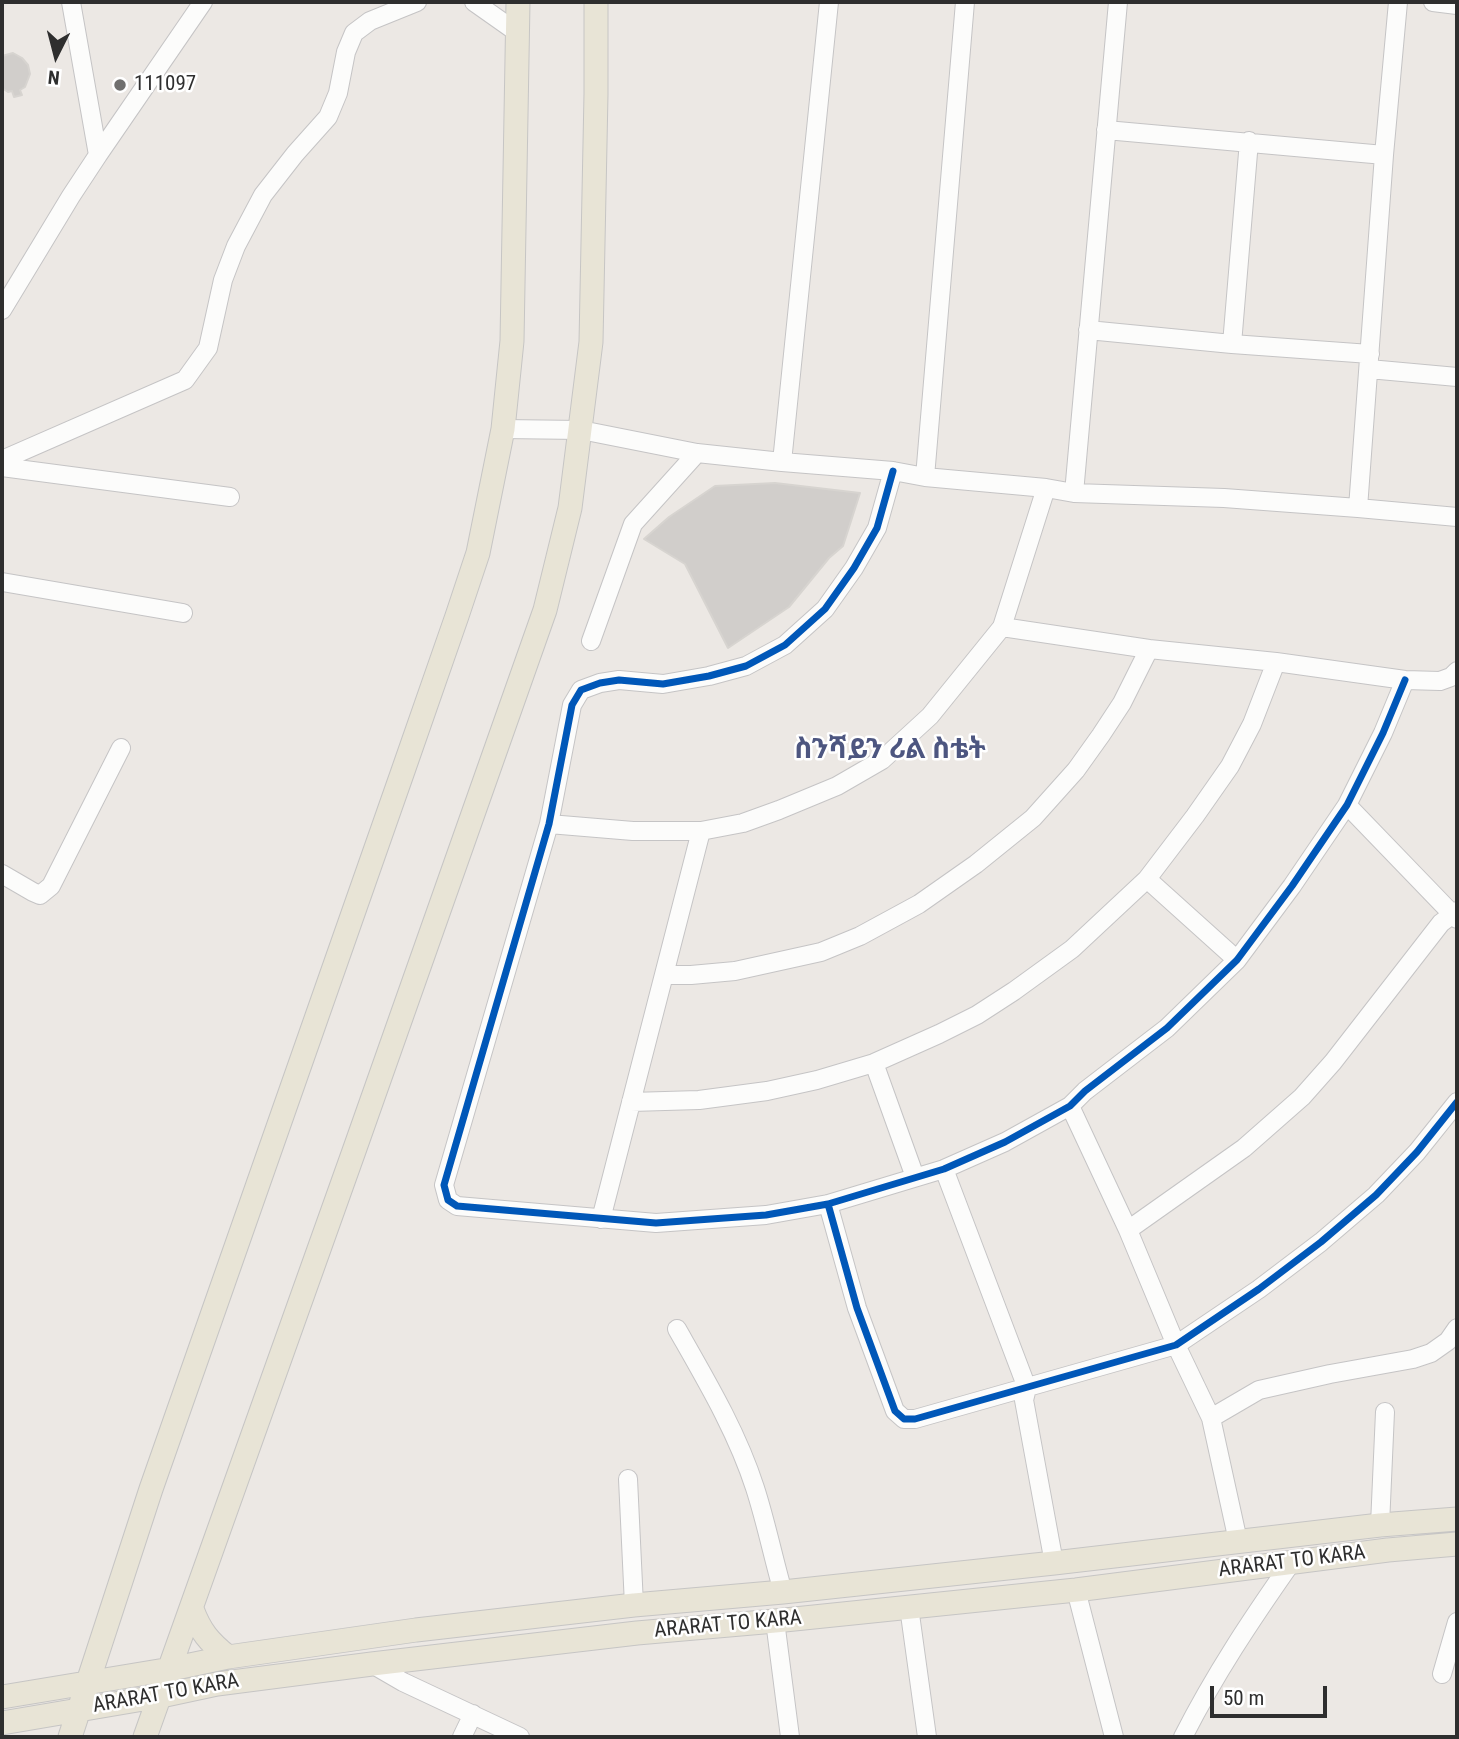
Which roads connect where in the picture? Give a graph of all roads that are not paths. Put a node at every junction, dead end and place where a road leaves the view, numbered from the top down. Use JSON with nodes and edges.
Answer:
{"nodes":[{"id":1,"x":71,"y":2,"type":"edge"},
{"id":2,"x":203,"y":2,"type":"edge"},
{"id":3,"x":417,"y":2,"type":"edge"},
{"id":4,"x":474,"y":2,"type":"edge"},
{"id":5,"x":517,"y":2,"type":"edge"},
{"id":6,"x":596,"y":2,"type":"edge"},
{"id":7,"x":829,"y":2,"type":"edge"},
{"id":8,"x":965,"y":2,"type":"edge"},
{"id":9,"x":1118,"y":2,"type":"edge"},
{"id":10,"x":1398,"y":2,"type":"edge"},
{"id":11,"x":1433,"y":2,"type":"edge"},
{"id":12,"x":1457,"y":5,"type":"edge"},
{"id":13,"x":518,"y":33,"type":"junction"},
{"id":14,"x":1106,"y":130,"type":"junction"},
{"id":15,"x":1249,"y":142,"type":"junction"},
{"id":16,"x":98,"y":155,"type":"junction"},
{"id":17,"x":1384,"y":155,"type":"junction"},
{"id":18,"x":2,"y":310,"type":"edge"},
{"id":19,"x":1088,"y":330,"type":"junction"},
{"id":20,"x":1232,"y":344,"type":"junction"},
{"id":21,"x":1370,"y":361,"type":"junction"},
{"id":22,"x":1457,"y":377,"type":"edge"},
{"id":23,"x":503,"y":429,"type":"junction"},
{"id":24,"x":581,"y":430,"type":"junction"},
{"id":25,"x":697,"y":453,"type":"junction"},
{"id":26,"x":2,"y":460,"type":"edge"},
{"id":27,"x":782,"y":462,"type":"junction"},
{"id":28,"x":2,"y":467,"type":"edge"},
{"id":29,"x":893,"y":471,"type":"junction"},
{"id":30,"x":925,"y":477,"type":"junction"},
{"id":31,"x":1046,"y":488,"type":"junction"},
{"id":32,"x":1074,"y":493,"type":"junction"},
{"id":33,"x":230,"y":497,"type":"dead end"},
{"id":34,"x":1359,"y":508,"type":"junction"},
{"id":35,"x":1457,"y":517,"type":"edge"},
{"id":36,"x":2,"y":582,"type":"edge"},
{"id":37,"x":183,"y":613,"type":"dead end"},
{"id":38,"x":1002,"y":627,"type":"junction"},
{"id":39,"x":591,"y":641,"type":"dead end"},
{"id":40,"x":1149,"y":649,"type":"junction"},
{"id":41,"x":1276,"y":662,"type":"junction"},
{"id":42,"x":1457,"y":671,"type":"edge"},
{"id":43,"x":1405,"y":680,"type":"junction"},
{"id":44,"x":121,"y":748,"type":"dead end"},
{"id":45,"x":1347,"y":805,"type":"junction"},
{"id":46,"x":549,"y":824,"type":"junction"},
{"id":47,"x":701,"y":831,"type":"junction"},
{"id":48,"x":2,"y":874,"type":"edge"},
{"id":49,"x":1147,"y":879,"type":"junction"},
{"id":50,"x":1456,"y":915,"type":"edge"},
{"id":51,"x":1237,"y":960,"type":"junction"},
{"id":52,"x":664,"y":975,"type":"junction"},
{"id":53,"x":874,"y":1063,"type":"junction"},
{"id":54,"x":631,"y":1102,"type":"junction"},
{"id":55,"x":1457,"y":1102,"type":"edge"},
{"id":56,"x":1070,"y":1106,"type":"junction"},
{"id":57,"x":944,"y":1169,"type":"junction"},
{"id":58,"x":915,"y":1177,"type":"junction"},
{"id":59,"x":828,"y":1203,"type":"junction"},
{"id":60,"x":601,"y":1219,"type":"junction"},
{"id":61,"x":1128,"y":1230,"type":"junction"},
{"id":62,"x":677,"y":1329,"type":"dead end"},
{"id":63,"x":1454,"y":1337,"type":"edge"},
{"id":64,"x":1176,"y":1345,"type":"junction"},
{"id":65,"x":1027,"y":1388,"type":"junction"},
{"id":66,"x":1385,"y":1412,"type":"dead end"},
{"id":67,"x":1211,"y":1419,"type":"junction"},
{"id":68,"x":628,"y":1479,"type":"dead end"},
{"id":69,"x":1457,"y":1519,"type":"edge"},
{"id":70,"x":1380,"y":1525,"type":"junction"},
{"id":71,"x":1238,"y":1541,"type":"junction"},
{"id":72,"x":1457,"y":1544,"type":"edge"},
{"id":73,"x":1054,"y":1563,"type":"junction"},
{"id":74,"x":1291,"y":1563,"type":"junction"},
{"id":75,"x":832,"y":1586,"type":"junction"},
{"id":76,"x":1076,"y":1590,"type":"junction"},
{"id":77,"x":782,"y":1592,"type":"junction"},
{"id":78,"x":634,"y":1605,"type":"junction"},
{"id":79,"x":909,"y":1607,"type":"junction"},
{"id":80,"x":192,"y":1609,"type":"junction"},
{"id":81,"x":838,"y":1614,"type":"junction"},
{"id":82,"x":775,"y":1621,"type":"junction"},
{"id":83,"x":1457,"y":1622,"type":"edge"},
{"id":84,"x":228,"y":1657,"type":"junction"},
{"id":85,"x":372,"y":1664,"type":"junction"},
{"id":86,"x":170,"y":1669,"type":"junction"},
{"id":87,"x":1442,"y":1674,"type":"dead end"},
{"id":88,"x":88,"y":1683,"type":"junction"},
{"id":89,"x":161,"y":1696,"type":"junction"},
{"id":90,"x":2,"y":1697,"type":"edge"},
{"id":91,"x":78,"y":1709,"type":"junction"},
{"id":92,"x":473,"y":1714,"type":"junction"},
{"id":93,"x":4,"y":1721,"type":"edge"},
{"id":94,"x":70,"y":1737,"type":"edge"},
{"id":95,"x":145,"y":1737,"type":"edge"},
{"id":96,"x":462,"y":1737,"type":"edge"},
{"id":97,"x":520,"y":1737,"type":"edge"},
{"id":98,"x":790,"y":1737,"type":"edge"},
{"id":99,"x":927,"y":1737,"type":"edge"},
{"id":100,"x":1114,"y":1737,"type":"edge"},
{"id":101,"x":1183,"y":1737,"type":"edge"}],
"edges":[{"from":1,"to":16,"type":"street"},
{"from":2,"to":16,"type":"street"},
{"from":3,"to":26,"type":"street"},
{"from":4,"to":13,"type":"street"},
{"from":5,"to":13,"type":"main road"},
{"from":6,"to":24,"type":"main road"},
{"from":7,"to":27,"type":"street"},
{"from":8,"to":30,"type":"street"},
{"from":9,"to":14,"type":"street"},
{"from":10,"to":17,"type":"street"},
{"from":11,"to":12,"type":"street"},
{"from":13,"to":23,"type":"main road"},
{"from":14,"to":15,"type":"street"},
{"from":14,"to":19,"type":"street"},
{"from":15,"to":17,"type":"street"},
{"from":15,"to":20,"type":"street"},
{"from":16,"to":18,"type":"street"},
{"from":17,"to":21,"type":"street"},
{"from":19,"to":20,"type":"street"},
{"from":19,"to":32,"type":"street"},
{"from":20,"to":21,"type":"street"},
{"from":21,"to":22,"type":"street"},
{"from":21,"to":34,"type":"street"},
{"from":23,"to":24,"type":"street"},
{"from":23,"to":88,"type":"main road"},
{"from":24,"to":25,"type":"street"},
{"from":24,"to":80,"type":"main road"},
{"from":25,"to":27,"type":"street"},
{"from":25,"to":39,"type":"street"},
{"from":27,"to":29,"type":"street"},
{"from":28,"to":33,"type":"street"},
{"from":29,"to":30,"type":"street"},
{"from":29,"to":46,"type":"street"},
{"from":30,"to":31,"type":"street"},
{"from":31,"to":32,"type":"street"},
{"from":31,"to":38,"type":"street"},
{"from":32,"to":34,"type":"street"},
{"from":34,"to":35,"type":"street"},
{"from":36,"to":37,"type":"street"},
{"from":38,"to":40,"type":"street"},
{"from":38,"to":47,"type":"street"},
{"from":40,"to":41,"type":"street"},
{"from":40,"to":52,"type":"street"},
{"from":41,"to":43,"type":"street"},
{"from":41,"to":49,"type":"street"},
{"from":42,"to":43,"type":"street"},
{"from":43,"to":45,"type":"street"},
{"from":44,"to":48,"type":"street"},
{"from":45,"to":50,"type":"street"},
{"from":45,"to":51,"type":"street"},
{"from":46,"to":47,"type":"street"},
{"from":46,"to":60,"type":"street"},
{"from":47,"to":52,"type":"street"},
{"from":49,"to":51,"type":"street"},
{"from":49,"to":53,"type":"street"},
{"from":50,"to":61,"type":"street"},
{"from":51,"to":56,"type":"street"},
{"from":52,"to":54,"type":"street"},
{"from":53,"to":54,"type":"street"},
{"from":53,"to":58,"type":"street"},
{"from":54,"to":60,"type":"street"},
{"from":55,"to":64,"type":"street"},
{"from":56,"to":57,"type":"street"},
{"from":56,"to":61,"type":"street"},
{"from":57,"to":58,"type":"street"},
{"from":57,"to":65,"type":"street"},
{"from":58,"to":59,"type":"street"},
{"from":59,"to":60,"type":"street"},
{"from":59,"to":65,"type":"street"},
{"from":61,"to":64,"type":"street"},
{"from":62,"to":77,"type":"street"},
{"from":63,"to":67,"type":"street"},
{"from":64,"to":65,"type":"street"},
{"from":64,"to":67,"type":"street"},
{"from":65,"to":73,"type":"street"},
{"from":66,"to":70,"type":"street"},
{"from":67,"to":71,"type":"street"},
{"from":68,"to":78,"type":"street"},
{"from":69,"to":70,"type":"main road","name":"ARARAT TO KARA"},
{"from":70,"to":71,"type":"main road","name":"ARARAT TO KARA"},
{"from":71,"to":73,"type":"main road","name":"ARARAT TO KARA"},
{"from":72,"to":74,"type":"main road","name":"ARARAT TO KARA"},
{"from":73,"to":75,"type":"main road","name":"ARARAT TO KARA"},
{"from":74,"to":76,"type":"main road","name":"ARARAT TO KARA"},
{"from":74,"to":101,"type":"street"},
{"from":75,"to":77,"type":"main road","name":"ARARAT TO KARA"},
{"from":75,"to":81,"type":"main road"},
{"from":76,"to":79,"type":"main road","name":"ARARAT TO KARA"},
{"from":76,"to":100,"type":"street"},
{"from":77,"to":78,"type":"main road","name":"ARARAT TO KARA"},
{"from":78,"to":84,"type":"main road","name":"ARARAT TO KARA"},
{"from":79,"to":81,"type":"main road","name":"ARARAT TO KARA"},
{"from":79,"to":99,"type":"street"},
{"from":80,"to":84,"type":"main road"},
{"from":80,"to":86,"type":"main road"},
{"from":81,"to":82,"type":"main road","name":"ARARAT TO KARA"},
{"from":82,"to":85,"type":"main road","name":"ARARAT TO KARA"},
{"from":82,"to":98,"type":"street"},
{"from":83,"to":87,"type":"street"},
{"from":84,"to":86,"type":"main road","name":"ARARAT TO KARA"},
{"from":85,"to":89,"type":"main road","name":"ARARAT TO KARA"},
{"from":85,"to":92,"type":"street"},
{"from":86,"to":88,"type":"main road","name":"ARARAT TO KARA"},
{"from":86,"to":89,"type":"main road"},
{"from":88,"to":90,"type":"main road","name":"ARARAT TO KARA"},
{"from":88,"to":91,"type":"main road"},
{"from":89,"to":91,"type":"main road","name":"ARARAT TO KARA"},
{"from":89,"to":95,"type":"main road"},
{"from":91,"to":93,"type":"main road","name":"ARARAT TO KARA"},
{"from":91,"to":94,"type":"main road"},
{"from":92,"to":96,"type":"street"},
{"from":92,"to":97,"type":"street"}]}
